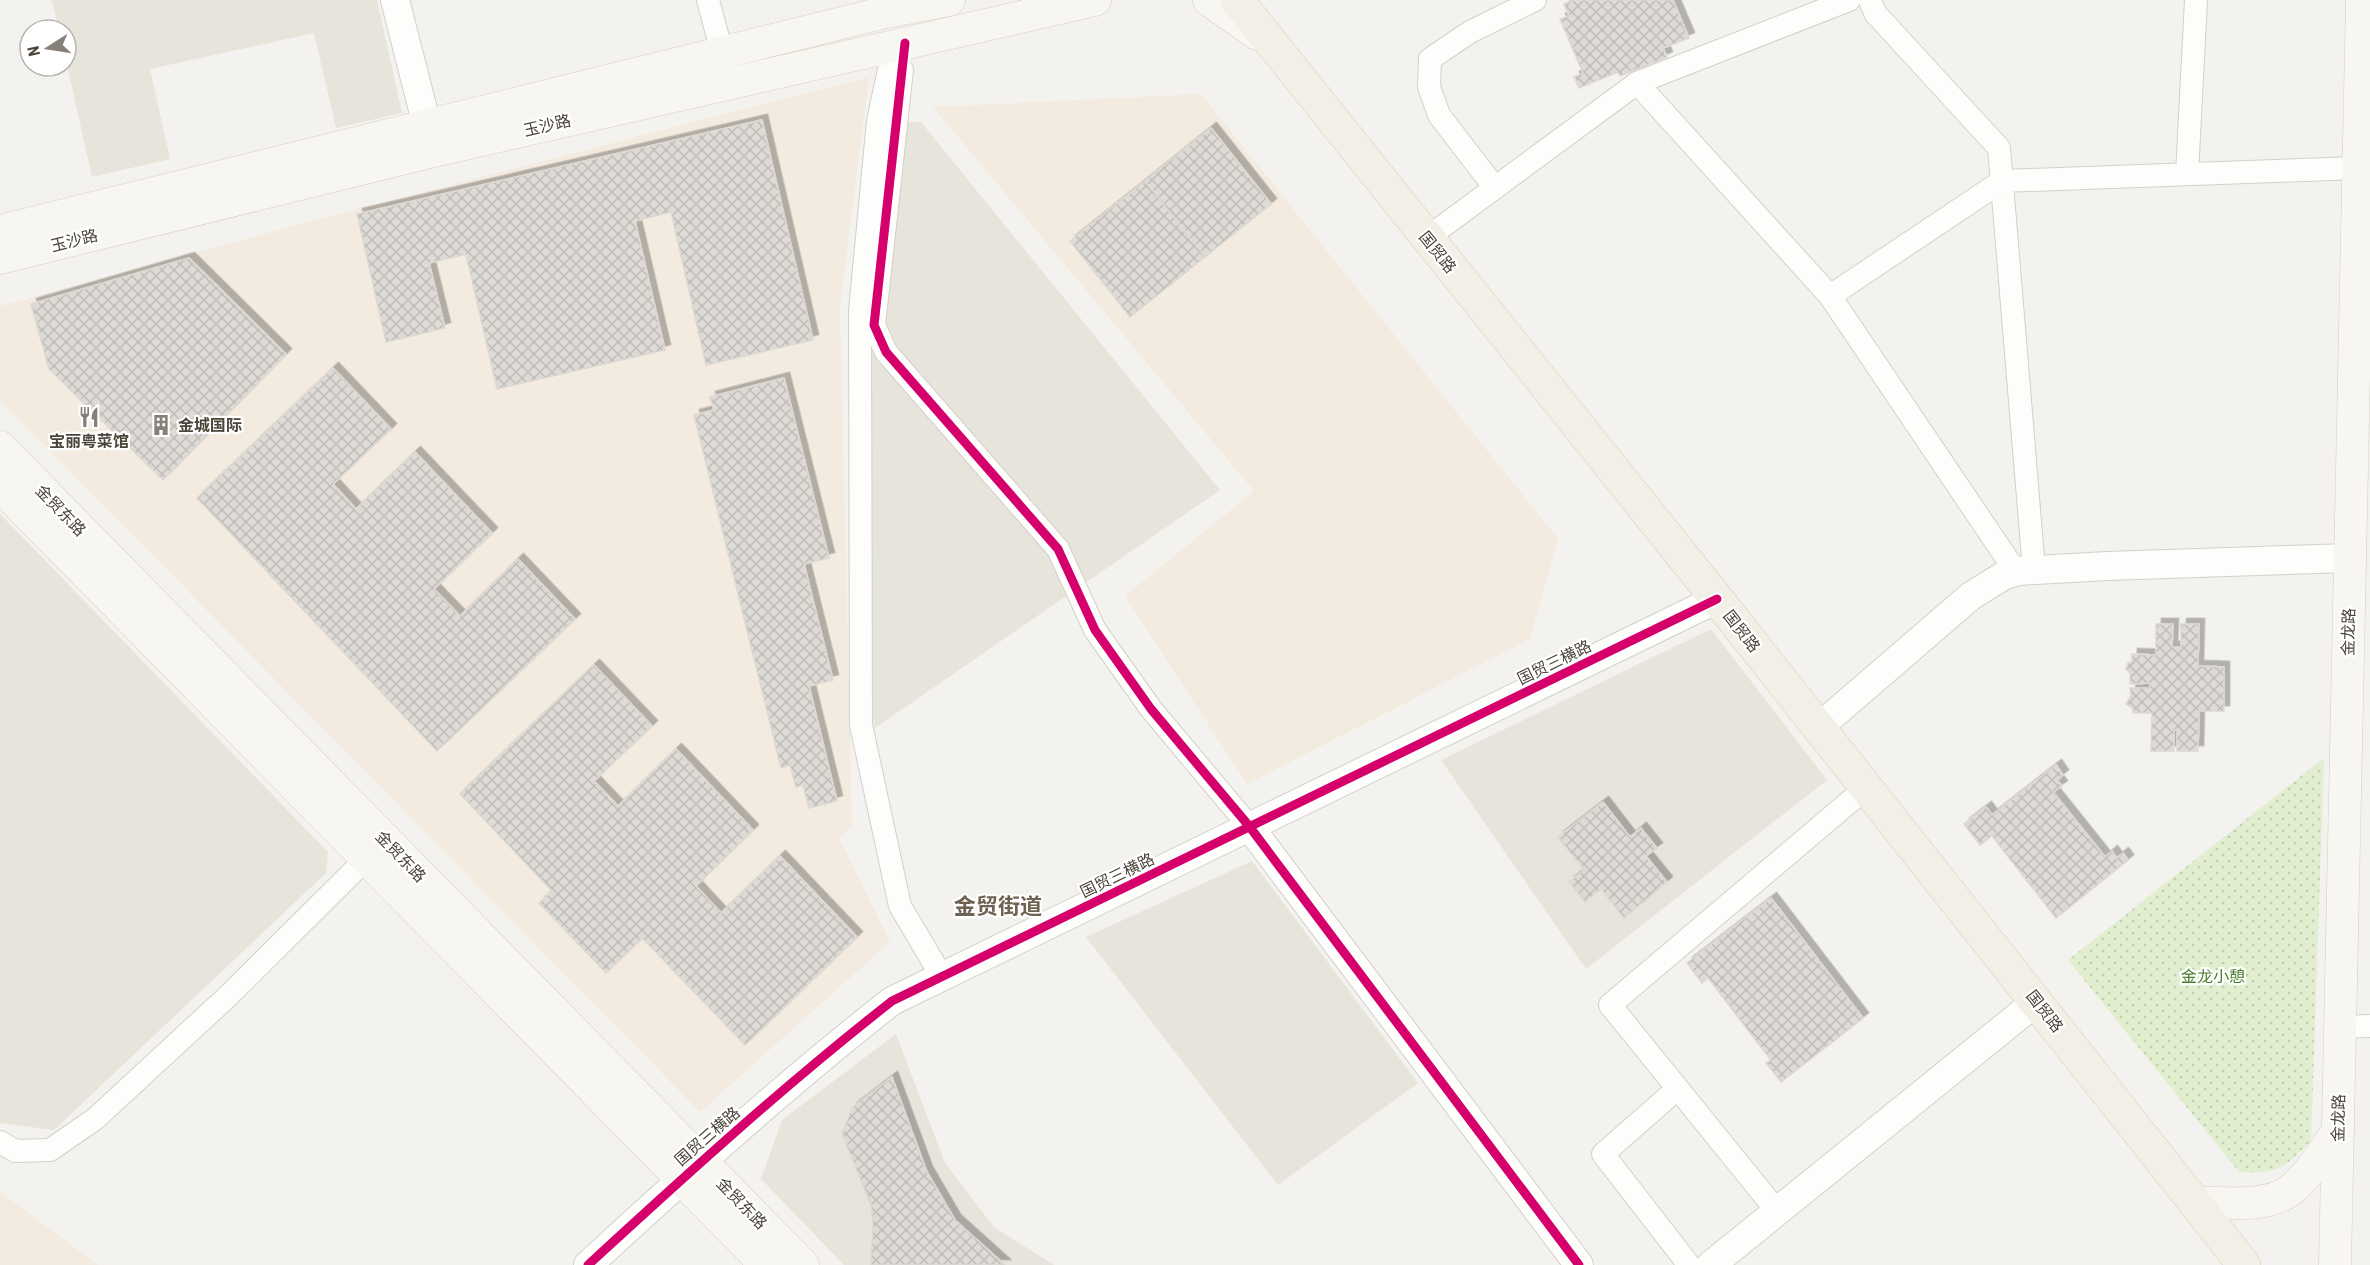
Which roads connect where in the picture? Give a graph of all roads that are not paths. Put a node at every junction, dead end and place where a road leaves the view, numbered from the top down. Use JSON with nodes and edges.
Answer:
{"nodes":[{"id":1,"x":394,"y":0,"type":"edge"},
{"id":2,"x":708,"y":0,"type":"edge"},
{"id":3,"x":949,"y":0,"type":"edge"},
{"id":4,"x":1095,"y":0,"type":"edge"},
{"id":5,"x":1209,"y":0,"type":"edge"},
{"id":6,"x":1237,"y":0,"type":"edge"},
{"id":7,"x":1535,"y":0,"type":"edge"},
{"id":8,"x":1849,"y":0,"type":"edge"},
{"id":9,"x":1870,"y":0,"type":"edge"},
{"id":10,"x":2196,"y":0,"type":"edge"},
{"id":11,"x":2362,"y":0,"type":"edge"},
{"id":12,"x":900,"y":44,"type":"junction"},
{"id":13,"x":720,"y":45,"type":"dead end"},
{"id":14,"x":1274,"y":46,"type":"junction"},
{"id":15,"x":1637,"y":83,"type":"junction"},
{"id":16,"x":430,"y":138,"type":"junction"},
{"id":17,"x":2358,"y":168,"type":"junction"},
{"id":18,"x":2187,"y":174,"type":"junction"},
{"id":19,"x":2002,"y":181,"type":"junction"},
{"id":20,"x":1495,"y":188,"type":"junction"},
{"id":21,"x":0,"y":231,"type":"edge"},
{"id":22,"x":1427,"y":238,"type":"junction"},
{"id":23,"x":0,"y":258,"type":"edge"},
{"id":24,"x":1830,"y":296,"type":"junction"},
{"id":25,"x":0,"y":447,"type":"edge"},
{"id":26,"x":0,"y":486,"type":"edge"},
{"id":27,"x":2350,"y":558,"type":"junction"},
{"id":28,"x":2025,"y":571,"type":"junction"},
{"id":29,"x":1717,"y":599,"type":"junction"},
{"id":30,"x":2359,"y":625,"type":"edge"},
{"id":31,"x":1819,"y":727,"type":"junction"},
{"id":32,"x":1867,"y":788,"type":"junction"},
{"id":33,"x":1249,"y":826,"type":"junction"},
{"id":34,"x":366,"y":859,"type":"junction"},
{"id":35,"x":942,"y":977,"type":"junction"},
{"id":36,"x":2037,"y":1001,"type":"junction"},
{"id":37,"x":2355,"y":1027,"type":"edge"},
{"id":38,"x":1677,"y":1089,"type":"junction"},
{"id":39,"x":2338,"y":1131,"type":"junction"},
{"id":40,"x":0,"y":1142,"type":"edge"},
{"id":41,"x":691,"y":1170,"type":"junction"},
{"id":42,"x":2197,"y":1203,"type":"junction"},
{"id":43,"x":1777,"y":1211,"type":"junction"},
{"id":44,"x":588,"y":1265,"type":"edge"},
{"id":45,"x":766,"y":1265,"type":"edge"},
{"id":46,"x":803,"y":1265,"type":"edge"},
{"id":47,"x":1579,"y":1265,"type":"edge"},
{"id":48,"x":1689,"y":1265,"type":"edge"},
{"id":49,"x":1711,"y":1265,"type":"edge"},
{"id":50,"x":2244,"y":1265,"type":"edge"},
{"id":51,"x":2335,"y":1265,"type":"edge"}],
"edges":[{"from":1,"to":16,"type":"street"},
{"from":2,"to":13,"type":"street"},
{"from":3,"to":16,"type":"main road","name":"玉沙路"},
{"from":4,"to":12,"type":"main road","name":"玉沙路"},
{"from":5,"to":14,"type":"main road"},
{"from":6,"to":14,"type":"main road","name":"国贸路"},
{"from":7,"to":20,"type":"street"},
{"from":8,"to":15,"type":"street"},
{"from":9,"to":19,"type":"street"},
{"from":10,"to":18,"type":"street"},
{"from":11,"to":17,"type":"main road","name":"金龙路"},
{"from":12,"to":16,"type":"main road","name":"玉沙路"},
{"from":12,"to":33,"type":"street"},
{"from":12,"to":35,"type":"street"},
{"from":14,"to":22,"type":"main road","name":"国贸路"},
{"from":15,"to":20,"type":"street"},
{"from":15,"to":24,"type":"street"},
{"from":16,"to":21,"type":"main road","name":"玉沙路"},
{"from":16,"to":23,"type":"main road","name":"玉沙路"},
{"from":17,"to":18,"type":"street"},
{"from":17,"to":27,"type":"main road","name":"金龙路"},
{"from":18,"to":19,"type":"street"},
{"from":19,"to":24,"type":"street"},
{"from":19,"to":28,"type":"street"},
{"from":20,"to":22,"type":"street"},
{"from":22,"to":29,"type":"main road","name":"国贸路"},
{"from":24,"to":28,"type":"street"},
{"from":25,"to":41,"type":"main road","name":"金贸东路"},
{"from":26,"to":34,"type":"main road","name":"金贸东路"},
{"from":27,"to":28,"type":"street"},
{"from":27,"to":30,"type":"main road","name":"金龙路"},
{"from":28,"to":31,"type":"street"},
{"from":29,"to":31,"type":"main road","name":"国贸路"},
{"from":29,"to":33,"type":"street","name":"国贸三横路"},
{"from":30,"to":37,"type":"main road","name":"金龙路"},
{"from":31,"to":32,"type":"main road","name":"国贸路"},
{"from":32,"to":36,"type":"main road","name":"国贸路"},
{"from":32,"to":38,"type":"street"},
{"from":33,"to":35,"type":"street","name":"国贸三横路"},
{"from":33,"to":47,"type":"street"},
{"from":34,"to":40,"type":"street"},
{"from":34,"to":41,"type":"main road","name":"金贸东路"},
{"from":35,"to":41,"type":"street","name":"国贸三横路"},
{"from":36,"to":42,"type":"main road","name":"国贸路"},
{"from":36,"to":43,"type":"street"},
{"from":37,"to":39,"type":"main road","name":"金龙路"},
{"from":38,"to":43,"type":"street"},
{"from":38,"to":48,"type":"street"},
{"from":39,"to":42,"type":"main road"},
{"from":39,"to":51,"type":"main road","name":"金龙路"},
{"from":41,"to":44,"type":"street","name":"国贸三横路"},
{"from":41,"to":45,"type":"main road","name":"金贸东路"},
{"from":41,"to":46,"type":"main road","name":"金贸东路"},
{"from":42,"to":50,"type":"main road","name":"国贸路"},
{"from":43,"to":49,"type":"street"}]}
